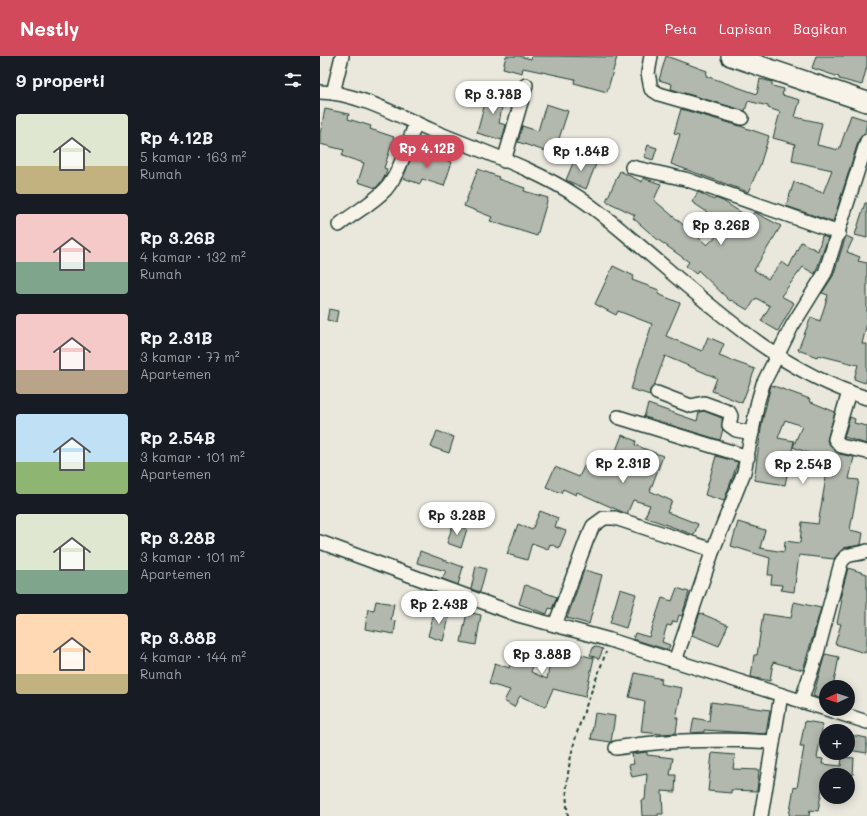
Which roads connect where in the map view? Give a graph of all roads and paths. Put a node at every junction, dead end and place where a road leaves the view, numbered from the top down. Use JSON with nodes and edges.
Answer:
{"nodes":[{"id":1,"x":342,"y":56,"type":"edge"},
{"id":2,"x":651,"y":56,"type":"edge"},
{"id":3,"x":731,"y":56,"type":"edge"},
{"id":4,"x":765,"y":56,"type":"edge"},
{"id":5,"x":526,"y":85,"type":"dead end"},
{"id":6,"x":867,"y":90,"type":"edge"},
{"id":7,"x":320,"y":92,"type":"edge"},
{"id":8,"x":333,"y":93,"type":"junction"},
{"id":9,"x":867,"y":102,"type":"edge"},
{"id":10,"x":742,"y":118,"type":"dead end"},
{"id":11,"x":416,"y":123,"type":"junction"},
{"id":12,"x":867,"y":141,"type":"edge"},
{"id":13,"x":504,"y":161,"type":"junction"},
{"id":14,"x":632,"y":166,"type":"dead end"},
{"id":15,"x":338,"y":225,"type":"dead end"},
{"id":16,"x":839,"y":233,"type":"junction"},
{"id":17,"x":778,"y":356,"type":"junction"},
{"id":18,"x":850,"y":392,"type":"junction"},
{"id":19,"x":657,"y":393,"type":"dead end"},
{"id":20,"x":867,"y":398,"type":"edge"},
{"id":21,"x":618,"y":417,"type":"dead end"},
{"id":22,"x":752,"y":433,"type":"junction"},
{"id":23,"x":867,"y":452,"type":"edge"},
{"id":24,"x":748,"y":457,"type":"junction"},
{"id":25,"x":320,"y":542,"type":"edge"},
{"id":26,"x":713,"y":550,"type":"junction"},
{"id":27,"x":867,"y":552,"type":"edge"},
{"id":28,"x":555,"y":625,"type":"junction"},
{"id":29,"x":610,"y":640,"type":"junction"},
{"id":30,"x":675,"y":661,"type":"junction"},
{"id":31,"x":781,"y":695,"type":"junction"},
{"id":32,"x":801,"y":702,"type":"junction"},
{"id":33,"x":867,"y":722,"type":"edge"},
{"id":34,"x":773,"y":742,"type":"junction"},
{"id":35,"x":616,"y":748,"type":"dead end"},
{"id":36,"x":568,"y":816,"type":"edge"},
{"id":37,"x":761,"y":816,"type":"edge"}],
"edges":[{"from":1,"to":8,"type":"street"},
{"from":2,"to":10,"type":"street"},
{"from":3,"to":9,"type":"street"},
{"from":4,"to":6,"type":"street"},
{"from":5,"to":13,"type":"street"},
{"from":7,"to":8,"type":"street"},
{"from":8,"to":11,"type":"street"},
{"from":11,"to":13,"type":"street"},
{"from":11,"to":15,"type":"street"},
{"from":12,"to":16,"type":"street"},
{"from":13,"to":17,"type":"street"},
{"from":14,"to":16,"type":"street"},
{"from":16,"to":17,"type":"street"},
{"from":17,"to":18,"type":"street"},
{"from":17,"to":22,"type":"street"},
{"from":18,"to":20,"type":"street"},
{"from":18,"to":23,"type":"street"},
{"from":19,"to":22,"type":"street"},
{"from":21,"to":24,"type":"street"},
{"from":22,"to":24,"type":"street"},
{"from":24,"to":26,"type":"street"},
{"from":25,"to":28,"type":"street"},
{"from":26,"to":28,"type":"street"},
{"from":26,"to":30,"type":"street"},
{"from":27,"to":32,"type":"street"},
{"from":28,"to":29,"type":"street"},
{"from":29,"to":30,"type":"street"},
{"from":29,"to":36,"type":"path"},
{"from":30,"to":31,"type":"street"},
{"from":31,"to":32,"type":"street"},
{"from":31,"to":34,"type":"street"},
{"from":32,"to":33,"type":"street"},
{"from":34,"to":35,"type":"street"},
{"from":34,"to":37,"type":"street"}]}
